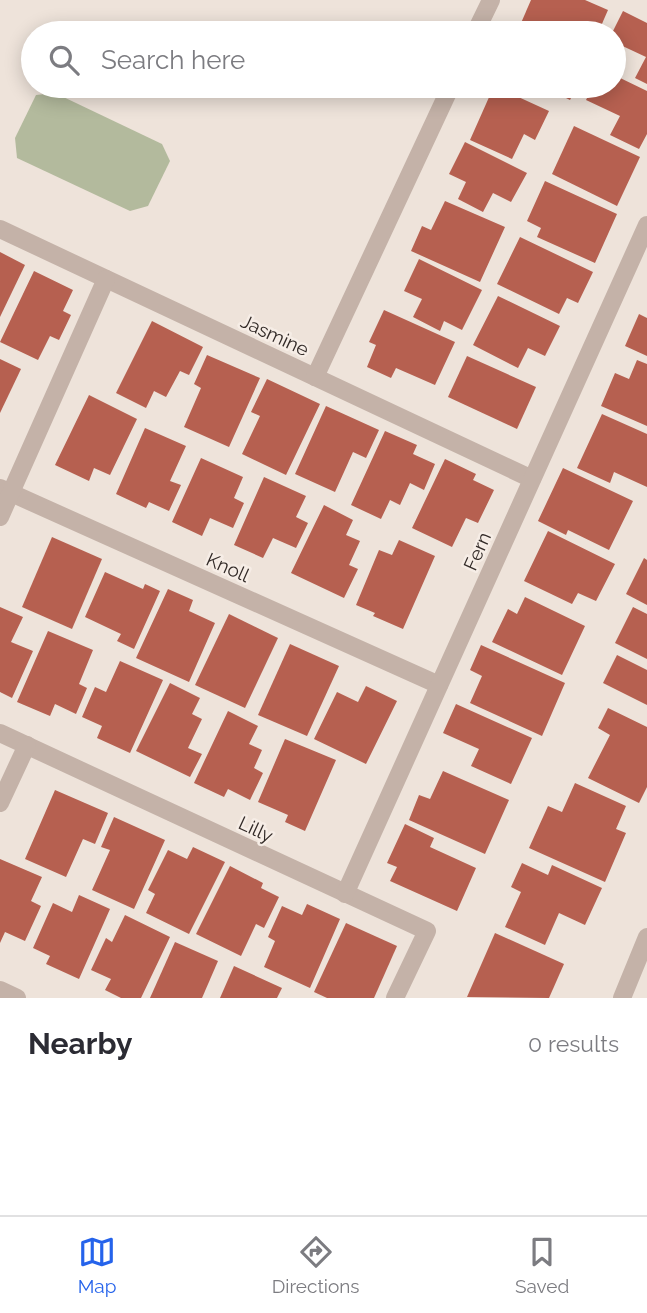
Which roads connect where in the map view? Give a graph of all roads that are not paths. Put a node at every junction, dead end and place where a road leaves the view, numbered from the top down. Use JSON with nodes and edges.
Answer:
{"nodes":[{"id":1,"x":491,"y":0,"type":"edge"},
{"id":2,"x":481,"y":21,"type":"edge"},
{"id":3,"x":445,"y":98,"type":"edge"},
{"id":4,"x":647,"y":225,"type":"edge"},
{"id":5,"x":0,"y":229,"type":"edge"},
{"id":6,"x":106,"y":279,"type":"junction"},
{"id":7,"x":315,"y":377,"type":"junction"},
{"id":8,"x":532,"y":479,"type":"junction"},
{"id":9,"x":5,"y":490,"type":"edge"},
{"id":10,"x":0,"y":517,"type":"edge"},
{"id":11,"x":439,"y":685,"type":"junction"},
{"id":12,"x":0,"y":733,"type":"edge"},
{"id":13,"x":26,"y":745,"type":"junction"},
{"id":14,"x":0,"y":803,"type":"edge"},
{"id":15,"x":345,"y":894,"type":"junction"},
{"id":16,"x":647,"y":937,"type":"edge"},
{"id":17,"x":640,"y":974,"type":"edge"},
{"id":18,"x":0,"y":990,"type":"edge"},
{"id":19,"x":18,"y":998,"type":"edge"},
{"id":20,"x":395,"y":998,"type":"edge"},
{"id":21,"x":622,"y":998,"type":"edge"}],
"edges":[{"from":1,"to":2,"type":"street"},
{"from":3,"to":7,"type":"street"},
{"from":4,"to":8,"type":"street","name":"Fern"},
{"from":5,"to":6,"type":"street","name":"Jasmine"},
{"from":6,"to":7,"type":"street","name":"Jasmine"},
{"from":6,"to":9,"type":"street"},
{"from":7,"to":8,"type":"street","name":"Jasmine"},
{"from":8,"to":11,"type":"street","name":"Fern"},
{"from":9,"to":10,"type":"street"},
{"from":9,"to":11,"type":"street","name":"Knoll"},
{"from":11,"to":15,"type":"street","name":"Fern"},
{"from":12,"to":13,"type":"street","name":"Lilly"},
{"from":13,"to":14,"type":"street"},
{"from":13,"to":15,"type":"street","name":"Lilly"},
{"from":15,"to":20,"type":"street","name":"Lilly"},
{"from":16,"to":17,"type":"street"},
{"from":17,"to":21,"type":"street"},
{"from":18,"to":19,"type":"street"}]}
